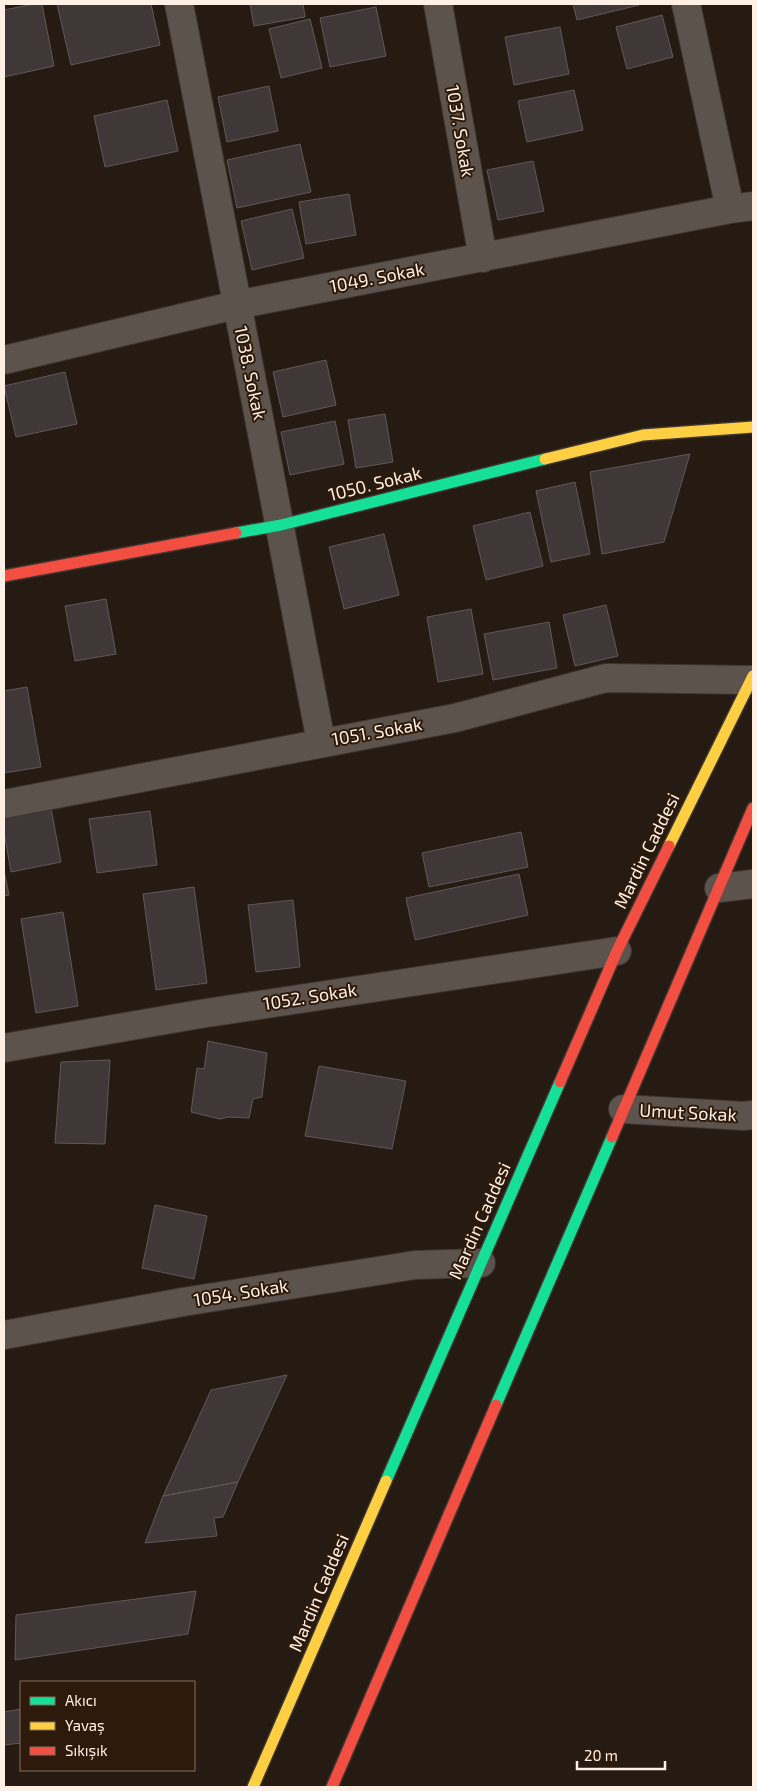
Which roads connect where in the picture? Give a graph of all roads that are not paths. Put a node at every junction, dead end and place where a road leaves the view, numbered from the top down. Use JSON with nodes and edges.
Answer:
{"nodes":[{"id":1,"x":179,"y":4,"type":"edge"},
{"id":2,"x":438,"y":4,"type":"edge"},
{"id":3,"x":686,"y":4,"type":"edge"},
{"id":4,"x":741,"y":208,"type":"edge"},
{"id":5,"x":483,"y":258,"type":"junction"},
{"id":6,"x":236,"y":305,"type":"junction"},
{"id":7,"x":4,"y":360,"type":"edge"},
{"id":8,"x":753,"y":427,"type":"edge"},
{"id":9,"x":281,"y":525,"type":"junction"},
{"id":10,"x":4,"y":576,"type":"edge"},
{"id":11,"x":752,"y":678,"type":"edge"},
{"id":12,"x":321,"y":742,"type":"junction"},
{"id":13,"x":4,"y":804,"type":"edge"},
{"id":14,"x":753,"y":808,"type":"edge"},
{"id":15,"x":753,"y":884,"type":"edge"},
{"id":16,"x":719,"y":888,"type":"junction"},
{"id":17,"x":617,"y":951,"type":"junction"},
{"id":18,"x":4,"y":1048,"type":"edge"},
{"id":19,"x":624,"y":1109,"type":"junction"},
{"id":20,"x":753,"y":1115,"type":"edge"},
{"id":21,"x":480,"y":1263,"type":"junction"},
{"id":22,"x":4,"y":1336,"type":"edge"},
{"id":23,"x":253,"y":1787,"type":"edge"},
{"id":24,"x":332,"y":1787,"type":"edge"}],
"edges":[{"from":1,"to":6,"type":"street","name":"1038. Sokak"},
{"from":2,"to":5,"type":"street","name":"1037. Sokak"},
{"from":3,"to":4,"type":"street"},
{"from":4,"to":5,"type":"street","name":"1049. Sokak"},
{"from":5,"to":6,"type":"street","name":"1049. Sokak"},
{"from":6,"to":7,"type":"street","name":"1049. Sokak"},
{"from":6,"to":9,"type":"street","name":"1038. Sokak"},
{"from":8,"to":9,"type":"main road","name":"1050. Sokak"},
{"from":9,"to":10,"type":"main road","name":"1050. Sokak"},
{"from":9,"to":12,"type":"street","name":"1038. Sokak"},
{"from":11,"to":12,"type":"street","name":"1051. Sokak"},
{"from":11,"to":17,"type":"main road","name":"Mardin Caddesi"},
{"from":12,"to":13,"type":"street","name":"1051. Sokak"},
{"from":14,"to":16,"type":"main road"},
{"from":15,"to":16,"type":"street"},
{"from":16,"to":19,"type":"main road"},
{"from":17,"to":18,"type":"street","name":"1052. Sokak"},
{"from":17,"to":21,"type":"main road","name":"Mardin Caddesi"},
{"from":19,"to":20,"type":"street","name":"Umut Sokak"},
{"from":19,"to":24,"type":"main road"},
{"from":21,"to":22,"type":"street","name":"1054. Sokak"},
{"from":21,"to":23,"type":"main road","name":"Mardin Caddesi"}]}
